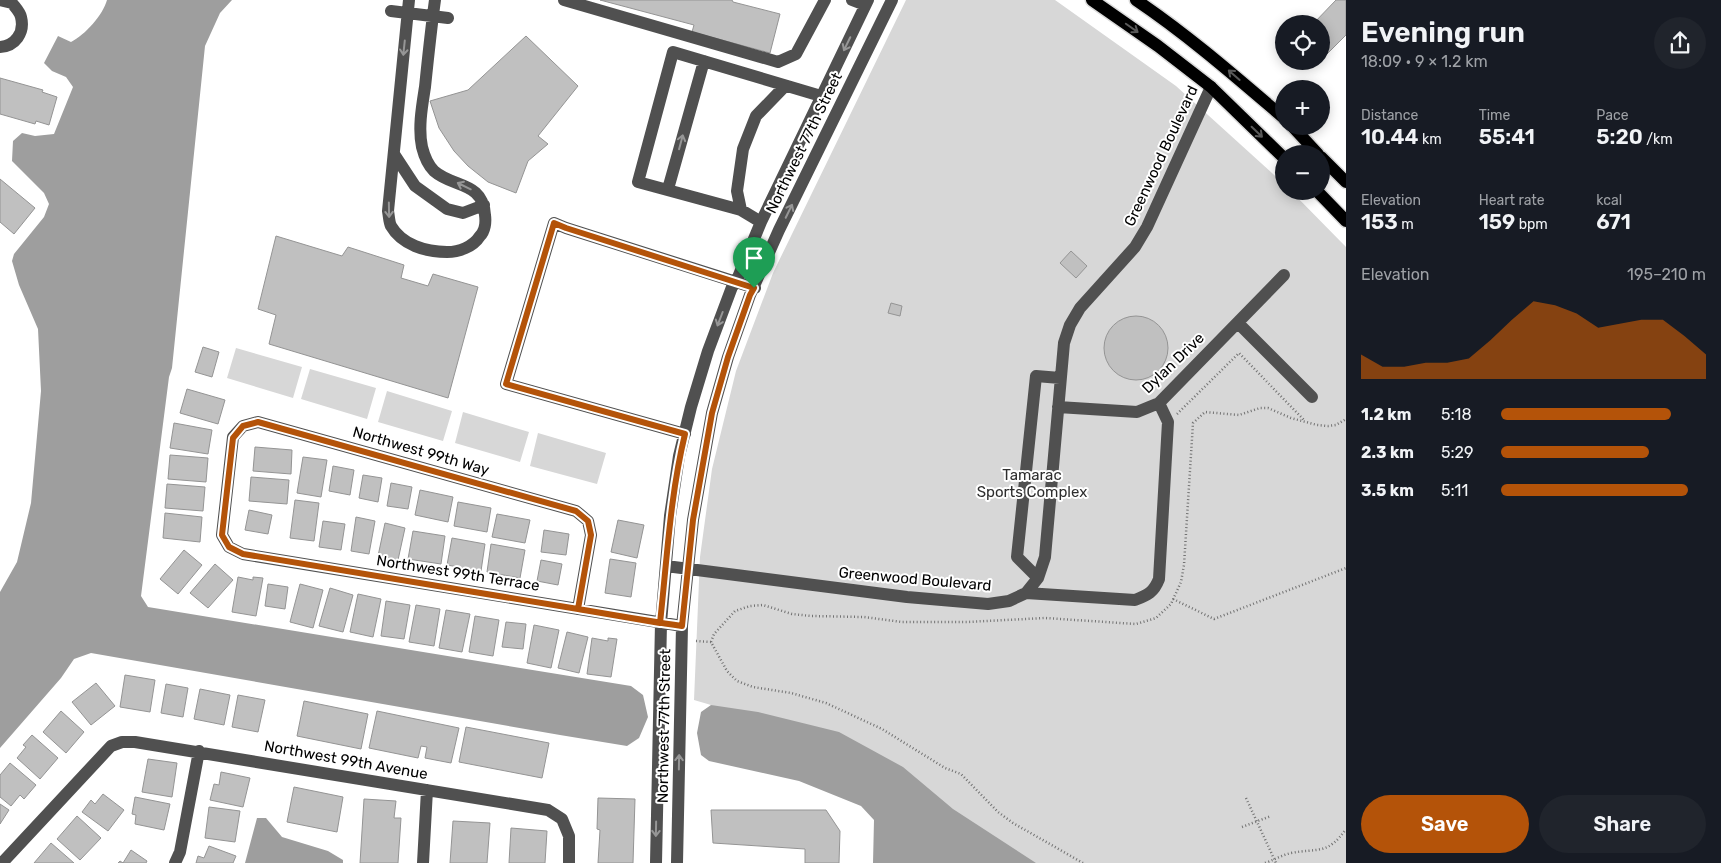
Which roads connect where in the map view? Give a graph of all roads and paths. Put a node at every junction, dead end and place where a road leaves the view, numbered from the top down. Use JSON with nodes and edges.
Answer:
{"nodes":[{"id":1,"x":0,"y":0,"type":"edge"},
{"id":2,"x":435,"y":0,"type":"edge"},
{"id":3,"x":564,"y":0,"type":"edge"},
{"id":4,"x":826,"y":0,"type":"edge"},
{"id":5,"x":852,"y":0,"type":"edge"},
{"id":6,"x":892,"y":0,"type":"edge"},
{"id":7,"x":1092,"y":0,"type":"edge"},
{"id":8,"x":1136,"y":0,"type":"edge"},
{"id":9,"x":867,"y":2,"type":"edge"},
{"id":10,"x":409,"y":6,"type":"edge"},
{"id":11,"x":391,"y":11,"type":"dead end"},
{"id":12,"x":433,"y":17,"type":"junction"},
{"id":13,"x":448,"y":18,"type":"dead end"},
{"id":14,"x":0,"y":47,"type":"edge"},
{"id":15,"x":704,"y":61,"type":"junction"},
{"id":16,"x":785,"y":86,"type":"junction"},
{"id":17,"x":1211,"y":87,"type":"junction"},
{"id":18,"x":821,"y":96,"type":"junction"},
{"id":19,"x":1275,"y":110,"type":"edge"},
{"id":20,"x":1300,"y":135,"type":"edge"},
{"id":21,"x":1310,"y":145,"type":"edge"},
{"id":22,"x":1275,"y":149,"type":"edge"},
{"id":23,"x":394,"y":154,"type":"junction"},
{"id":24,"x":1330,"y":166,"type":"edge"},
{"id":25,"x":1346,"y":182,"type":"edge"},
{"id":26,"x":668,"y":189,"type":"junction"},
{"id":27,"x":1326,"y":200,"type":"edge"},
{"id":28,"x":484,"y":205,"type":"junction"},
{"id":29,"x":741,"y":210,"type":"junction"},
{"id":30,"x":1346,"y":221,"type":"edge"},
{"id":31,"x":761,"y":222,"type":"junction"},
{"id":32,"x":1284,"y":275,"type":"dead end"},
{"id":33,"x":736,"y":282,"type":"junction"},
{"id":34,"x":754,"y":288,"type":"junction"},
{"id":35,"x":1238,"y":322,"type":"junction"},
{"id":36,"x":1060,"y":378,"type":"junction"},
{"id":37,"x":1312,"y":396,"type":"dead end"},
{"id":38,"x":1158,"y":403,"type":"junction"},
{"id":39,"x":1058,"y":407,"type":"junction"},
{"id":40,"x":1305,"y":421,"type":"dead end"},
{"id":41,"x":1168,"y":422,"type":"junction"},
{"id":42,"x":685,"y":434,"type":"junction"},
{"id":43,"x":229,"y":547,"type":"joint"},
{"id":44,"x":666,"y":566,"type":"junction"},
{"id":45,"x":1346,"y":568,"type":"edge"},
{"id":46,"x":687,"y":569,"type":"junction"},
{"id":47,"x":1038,"y":578,"type":"junction"},
{"id":48,"x":1026,"y":592,"type":"junction"},
{"id":49,"x":1173,"y":599,"type":"dead end"},
{"id":50,"x":578,"y":609,"type":"junction"},
{"id":51,"x":660,"y":623,"type":"junction"},
{"id":52,"x":682,"y":626,"type":"junction"},
{"id":53,"x":696,"y":641,"type":"dead end"},
{"id":54,"x":199,"y":751,"type":"junction"},
{"id":55,"x":427,"y":790,"type":"junction"},
{"id":56,"x":1246,"y":798,"type":"dead end"},
{"id":57,"x":1271,"y":816,"type":"dead end"},
{"id":58,"x":1257,"y":822,"type":"junction"},
{"id":59,"x":1242,"y":827,"type":"dead end"},
{"id":60,"x":1346,"y":829,"type":"edge"},
{"id":61,"x":1275,"y":861,"type":"edge"},
{"id":62,"x":2,"y":863,"type":"edge"},
{"id":63,"x":175,"y":863,"type":"edge"},
{"id":64,"x":423,"y":863,"type":"edge"},
{"id":65,"x":569,"y":863,"type":"edge"},
{"id":66,"x":656,"y":863,"type":"edge"},
{"id":67,"x":677,"y":863,"type":"edge"},
{"id":68,"x":1083,"y":863,"type":"edge"},
{"id":69,"x":1265,"y":863,"type":"edge"}],
"edges":[{"from":1,"to":14,"type":"street"},
{"from":2,"to":12,"type":"street"},
{"from":3,"to":4,"type":"street"},
{"from":5,"to":9,"type":"street"},
{"from":34,"to":6,"type":"street","name":"Northwest 77th Street","one_way":true},
{"from":7,"to":17,"type":"main road","one_way":true},
{"from":19,"to":8,"type":"main road","one_way":true},
{"from":9,"to":18,"type":"street","name":"Northwest 77th Street","one_way":true},
{"from":10,"to":11,"type":"street"},
{"from":10,"to":12,"type":"street"},
{"from":10,"to":23,"type":"street","one_way":true},
{"from":12,"to":13,"type":"street"},
{"from":28,"to":12,"type":"street","one_way":true},
{"from":15,"to":16,"type":"street"},
{"from":26,"to":15,"type":"street","one_way":true},
{"from":15,"to":26,"type":"street"},
{"from":16,"to":18,"type":"street"},
{"from":16,"to":29,"type":"street"},
{"from":17,"to":22,"type":"main road","one_way":true},
{"from":17,"to":36,"type":"street","name":"Greenwood Boulevard"},
{"from":18,"to":31,"type":"street","name":"Northwest 77th Street"},
{"from":20,"to":21,"type":"main road"},
{"from":23,"to":28,"type":"street"},
{"from":23,"to":28,"type":"street","one_way":true},
{"from":24,"to":25,"type":"main road"},
{"from":26,"to":29,"type":"street"},
{"from":27,"to":30,"type":"main road"},
{"from":29,"to":31,"type":"street"},
{"from":31,"to":33,"type":"street","name":"Northwest 77th Street"},
{"from":32,"to":35,"type":"street","name":"Dylan Drive"},
{"from":33,"to":34,"type":"street"},
{"from":33,"to":42,"type":"street","name":"Northwest 77th Street","one_way":true},
{"from":33,"to":42,"type":"street"},
{"from":34,"to":46,"type":"street","name":"Northwest 77th Street"},
{"from":35,"to":37,"type":"street"},
{"from":35,"to":38,"type":"street","name":"Dylan Drive"},
{"from":36,"to":39,"type":"street","name":"Greenwood Boulevard"},
{"from":36,"to":47,"type":"street"},
{"from":38,"to":39,"type":"street","name":"Dylan Drive"},
{"from":38,"to":41,"type":"street"},
{"from":39,"to":47,"type":"street","name":"Greenwood Boulevard"},
{"from":40,"to":41,"type":"path"},
{"from":41,"to":48,"type":"street"},
{"from":42,"to":44,"type":"street","name":"Northwest 77th Street"},
{"from":43,"to":50,"type":"street","name":"Northwest 99th Terrace"},
{"from":43,"to":50,"type":"street","name":"Northwest 99th Way"},
{"from":44,"to":46,"type":"street","name":"Greenwood Boulevard"},
{"from":44,"to":51,"type":"street","name":"Northwest 77th Street"},
{"from":45,"to":49,"type":"path"},
{"from":46,"to":48,"type":"street","name":"Greenwood Boulevard"},
{"from":46,"to":52,"type":"street","name":"Northwest 77th Street"},
{"from":47,"to":48,"type":"street","name":"Greenwood Boulevard"},
{"from":50,"to":51,"type":"street","name":"Northwest 99th Terrace"},
{"from":51,"to":52,"type":"street","name":"Northwest 99th Terrace"},
{"from":51,"to":66,"type":"street","name":"Northwest 77th Street","one_way":true},
{"from":67,"to":52,"type":"street","name":"Northwest 77th Street","one_way":true},
{"from":53,"to":68,"type":"path"},
{"from":54,"to":55,"type":"street","name":"Northwest 99th Avenue"},
{"from":54,"to":62,"type":"street","name":"Northwest 99th Avenue"},
{"from":54,"to":63,"type":"street"},
{"from":55,"to":64,"type":"street"},
{"from":55,"to":65,"type":"street","name":"Northwest 99th Avenue"},
{"from":56,"to":58,"type":"path"},
{"from":57,"to":58,"type":"path"},
{"from":58,"to":59,"type":"path"},
{"from":58,"to":61,"type":"path"},
{"from":60,"to":61,"type":"path"},
{"from":61,"to":69,"type":"path"}]}
